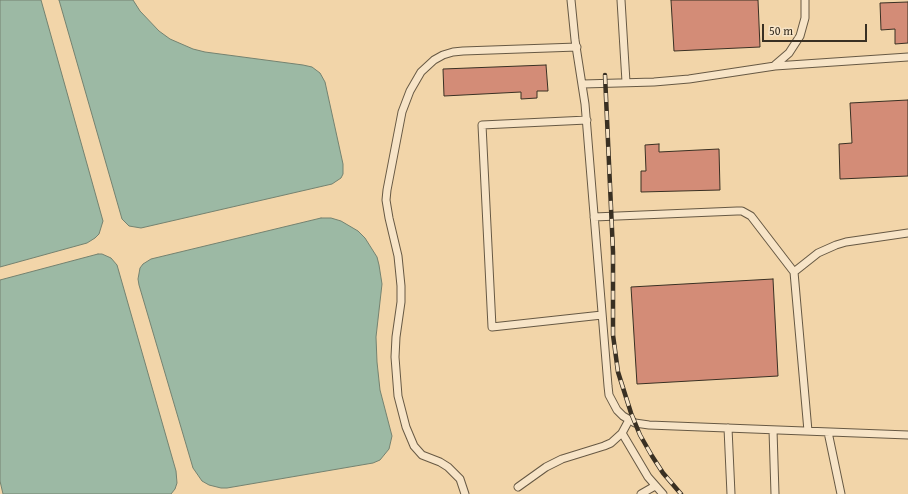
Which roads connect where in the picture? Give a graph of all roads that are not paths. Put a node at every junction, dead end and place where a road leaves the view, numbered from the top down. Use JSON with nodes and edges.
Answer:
{"nodes":[{"id":1,"x":571,"y":0,"type":"edge"},
{"id":2,"x":621,"y":0,"type":"edge"},
{"id":3,"x":805,"y":0,"type":"edge"},
{"id":4,"x":577,"y":48,"type":"junction"},
{"id":5,"x":908,"y":56,"type":"edge"},
{"id":6,"x":775,"y":66,"type":"junction"},
{"id":7,"x":626,"y":82,"type":"junction"},
{"id":8,"x":583,"y":84,"type":"junction"},
{"id":9,"x":587,"y":120,"type":"junction"},
{"id":10,"x":594,"y":217,"type":"junction"},
{"id":11,"x":908,"y":233,"type":"edge"},
{"id":12,"x":794,"y":272,"type":"junction"},
{"id":13,"x":602,"y":315,"type":"junction"},
{"id":14,"x":629,"y":420,"type":"junction"},
{"id":15,"x":728,"y":428,"type":"junction"},
{"id":16,"x":773,"y":430,"type":"junction"},
{"id":17,"x":808,"y":431,"type":"junction"},
{"id":18,"x":828,"y":432,"type":"junction"},
{"id":19,"x":622,"y":433,"type":"junction"},
{"id":20,"x":908,"y":435,"type":"edge"},
{"id":21,"x":655,"y":486,"type":"junction"},
{"id":22,"x":518,"y":487,"type":"dead end"},
{"id":23,"x":465,"y":494,"type":"edge"},
{"id":24,"x":641,"y":494,"type":"edge"},
{"id":25,"x":663,"y":494,"type":"edge"},
{"id":26,"x":731,"y":494,"type":"edge"},
{"id":27,"x":775,"y":494,"type":"edge"},
{"id":28,"x":841,"y":494,"type":"edge"}],
"edges":[{"from":1,"to":4,"type":"lane"},
{"from":2,"to":7,"type":"lane"},
{"from":3,"to":6,"type":"lane"},
{"from":4,"to":8,"type":"lane"},
{"from":4,"to":23,"type":"lane"},
{"from":5,"to":6,"type":"lane"},
{"from":6,"to":7,"type":"lane"},
{"from":7,"to":8,"type":"lane"},
{"from":8,"to":9,"type":"lane"},
{"from":9,"to":10,"type":"lane"},
{"from":9,"to":13,"type":"lane"},
{"from":10,"to":12,"type":"lane"},
{"from":10,"to":13,"type":"lane"},
{"from":11,"to":12,"type":"lane"},
{"from":12,"to":17,"type":"lane"},
{"from":13,"to":14,"type":"lane"},
{"from":14,"to":15,"type":"lane"},
{"from":14,"to":19,"type":"lane"},
{"from":15,"to":16,"type":"lane"},
{"from":15,"to":26,"type":"lane"},
{"from":16,"to":17,"type":"lane"},
{"from":16,"to":27,"type":"lane"},
{"from":17,"to":18,"type":"lane"},
{"from":18,"to":20,"type":"lane"},
{"from":18,"to":28,"type":"lane"},
{"from":19,"to":21,"type":"lane"},
{"from":19,"to":22,"type":"lane"},
{"from":21,"to":24,"type":"lane"},
{"from":21,"to":25,"type":"lane"}]}
